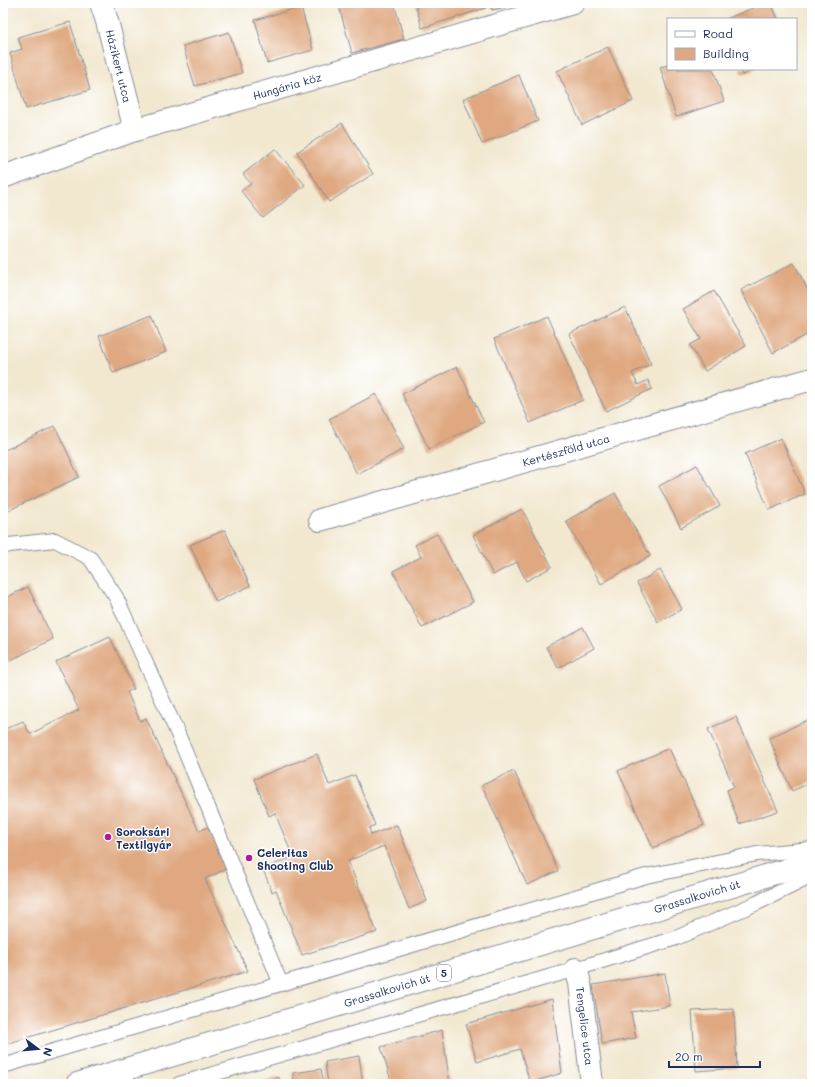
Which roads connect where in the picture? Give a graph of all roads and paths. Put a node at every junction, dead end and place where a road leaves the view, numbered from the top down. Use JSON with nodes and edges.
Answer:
{"nodes":[{"id":1,"x":102,"y":3,"type":"edge"},
{"id":2,"x":573,"y":3,"type":"edge"},
{"id":3,"x":135,"y":130,"type":"junction"},
{"id":4,"x":3,"y":177,"type":"edge"},
{"id":5,"x":812,"y":379,"type":"edge"},
{"id":6,"x":320,"y":520,"type":"dead end"},
{"id":7,"x":3,"y":547,"type":"edge"},
{"id":8,"x":812,"y":849,"type":"edge"},
{"id":9,"x":812,"y":862,"type":"edge"},
{"id":10,"x":812,"y":876,"type":"edge"},
{"id":11,"x":576,"y":969,"type":"junction"},
{"id":12,"x":281,"y":984,"type":"junction"},
{"id":13,"x":3,"y":1066,"type":"edge"},
{"id":14,"x":77,"y":1084,"type":"edge"},
{"id":15,"x":180,"y":1084,"type":"edge"},
{"id":16,"x":592,"y":1084,"type":"edge"}],
"edges":[{"from":1,"to":3,"type":"street","name":"Házikert utca"},
{"from":2,"to":3,"type":"street","name":"Hungária köz"},
{"from":3,"to":4,"type":"street","name":"Hungária köz"},
{"from":5,"to":6,"type":"street","name":"Kertészföld utca"},
{"from":7,"to":12,"type":"lane"},
{"from":8,"to":12,"type":"lane"},
{"from":9,"to":14,"type":"street","name":"Grassalkovich út","number":"5"},
{"from":10,"to":11,"type":"lane"},
{"from":11,"to":15,"type":"lane"},
{"from":11,"to":16,"type":"street","name":"Tengelice utca"},
{"from":12,"to":13,"type":"lane"}]}
